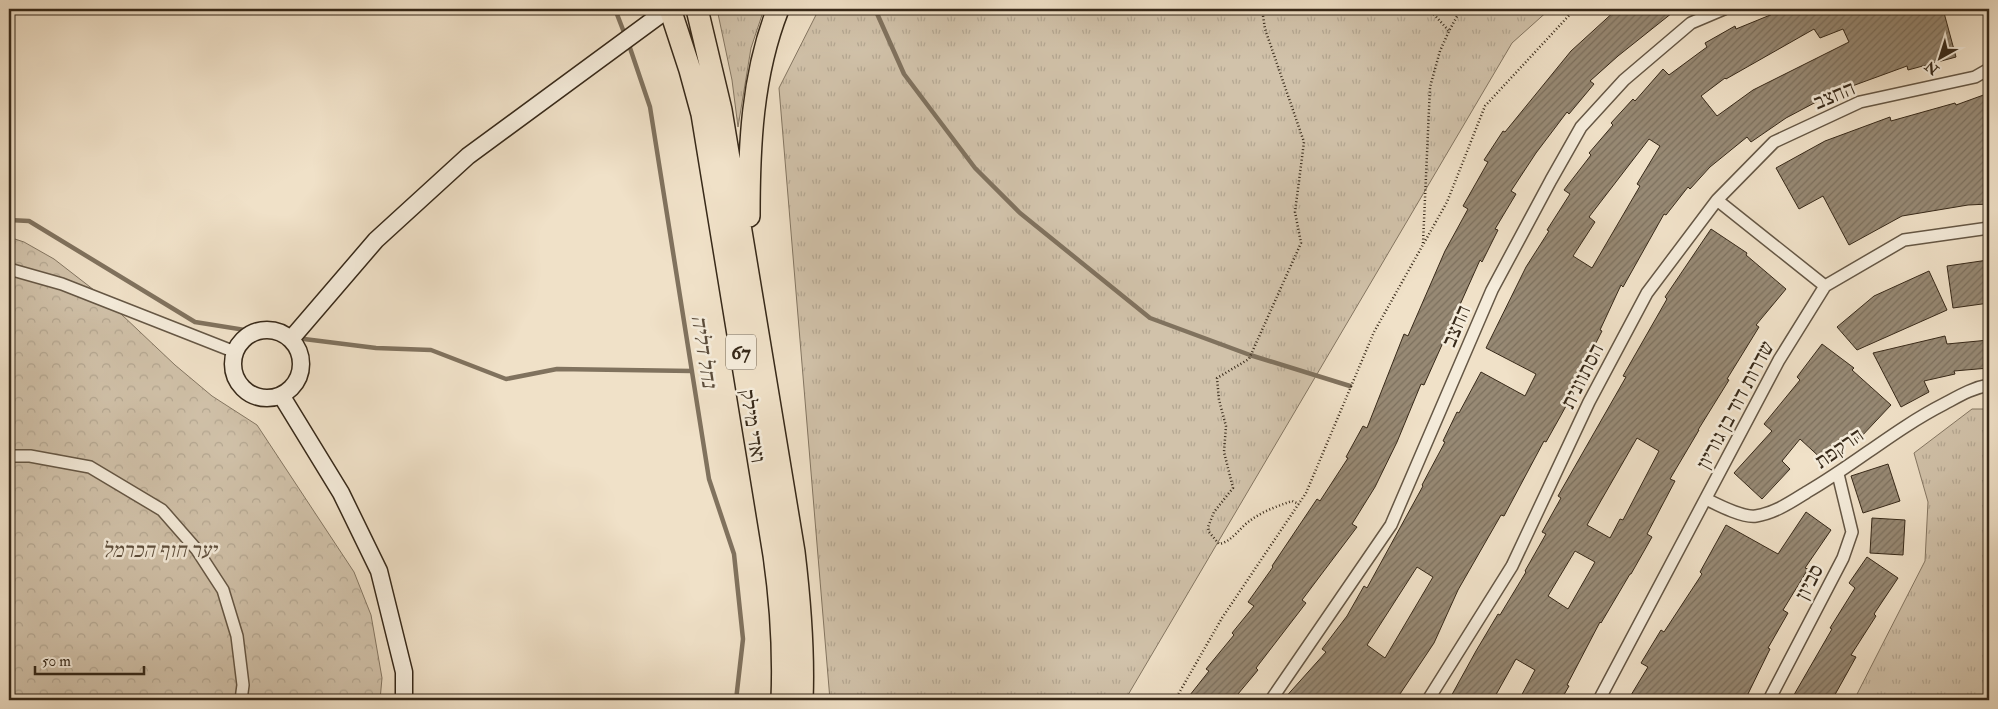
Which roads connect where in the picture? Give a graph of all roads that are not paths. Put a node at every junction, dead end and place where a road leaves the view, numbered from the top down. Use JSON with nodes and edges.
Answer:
{"nodes":[{"id":1,"x":669,"y":9,"type":"edge"},
{"id":2,"x":697,"y":9,"type":"edge"},
{"id":3,"x":778,"y":9,"type":"edge"},
{"id":4,"x":1724,"y":9,"type":"edge"},
{"id":5,"x":1989,"y":69,"type":"edge"},
{"id":6,"x":1717,"y":200,"type":"junction"},
{"id":7,"x":1989,"y":228,"type":"edge"},
{"id":8,"x":9,"y":269,"type":"edge"},
{"id":9,"x":1825,"y":286,"type":"junction"},
{"id":10,"x":291,"y":339,"type":"junction"},
{"id":11,"x":759,"y":339,"type":"junction"},
{"id":12,"x":235,"y":352,"type":"junction"},
{"id":13,"x":1989,"y":385,"type":"edge"},
{"id":14,"x":281,"y":395,"type":"junction"},
{"id":15,"x":9,"y":456,"type":"edge"},
{"id":16,"x":1838,"y":474,"type":"junction"},
{"id":17,"x":1706,"y":499,"type":"junction"},
{"id":18,"x":241,"y":700,"type":"edge"},
{"id":19,"x":404,"y":700,"type":"edge"},
{"id":20,"x":782,"y":700,"type":"edge"},
{"id":21,"x":802,"y":700,"type":"edge"},
{"id":22,"x":1271,"y":700,"type":"edge"},
{"id":23,"x":1428,"y":700,"type":"edge"},
{"id":24,"x":1599,"y":700,"type":"edge"},
{"id":25,"x":1769,"y":700,"type":"edge"}],
"edges":[{"from":1,"to":10,"type":"street"},
{"from":1,"to":20,"type":"highway","name":"ואדי מילק","number":"67"},
{"from":2,"to":11,"type":"highway","name":"ואדי מילק","number":"67"},
{"from":3,"to":11,"type":"highway"},
{"from":4,"to":22,"type":"street","name":"החצב"},
{"from":5,"to":6,"type":"street","name":"החצב"},
{"from":6,"to":9,"type":"street"},
{"from":6,"to":23,"type":"street","name":"הסתוונית"},
{"from":7,"to":9,"type":"street","name":"שדרות דוד בן גוריון"},
{"from":8,"to":12,"type":"street"},
{"from":9,"to":17,"type":"street","name":"שדרות דוד בן גוריון"},
{"from":10,"to":12,"type":"street"},
{"from":10,"to":14,"type":"street"},
{"from":11,"to":21,"type":"highway","name":"ואדי מילק","number":"67"},
{"from":12,"to":14,"type":"street"},
{"from":13,"to":16,"type":"street","name":"הרקפת"},
{"from":14,"to":19,"type":"street"},
{"from":15,"to":18,"type":"street"},
{"from":16,"to":17,"type":"street","name":"הרקפת"},
{"from":16,"to":25,"type":"street","name":"סביון"},
{"from":17,"to":24,"type":"street","name":"שדרות דוד בן גוריון"}]}
